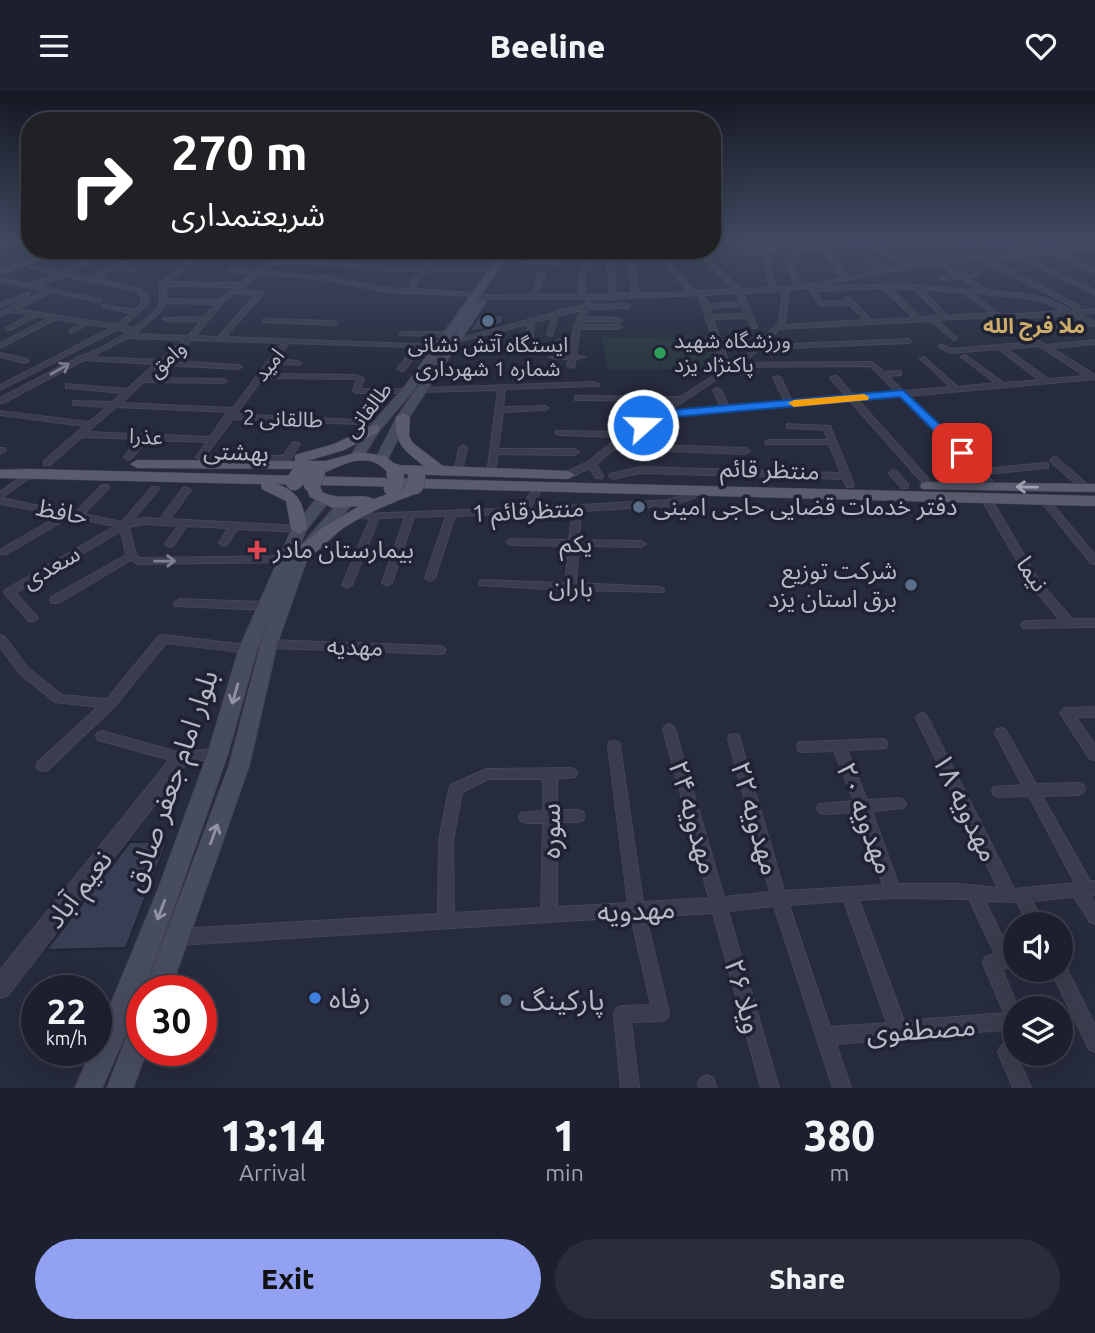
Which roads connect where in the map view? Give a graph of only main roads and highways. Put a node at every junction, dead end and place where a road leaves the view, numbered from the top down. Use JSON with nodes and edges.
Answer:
{"nodes":[{"id":1,"x":484,"y":286,"type":"edge"},
{"id":2,"x":486,"y":286,"type":"edge"},
{"id":3,"x":479,"y":296,"type":"junction"},
{"id":4,"x":403,"y":417,"type":"junction"},
{"id":5,"x":373,"y":431,"type":"junction"},
{"id":6,"x":390,"y":442,"type":"junction"},
{"id":7,"x":356,"y":457,"type":"junction"},
{"id":8,"x":2,"y":463,"type":"edge"},
{"id":9,"x":265,"y":466,"type":"junction"},
{"id":10,"x":390,"y":476,"type":"junction"},
{"id":11,"x":464,"y":476,"type":"junction"},
{"id":12,"x":425,"y":481,"type":"junction"},
{"id":13,"x":264,"y":485,"type":"junction"},
{"id":14,"x":710,"y":487,"type":"junction"},
{"id":15,"x":312,"y":490,"type":"junction"},
{"id":16,"x":1092,"y":492,"type":"edge"},
{"id":17,"x":990,"y":493,"type":"junction"},
{"id":18,"x":294,"y":557,"type":"junction"},
{"id":19,"x":163,"y":975,"type":"edge"},
{"id":20,"x":128,"y":1066,"type":"edge"},
{"id":21,"x":88,"y":1088,"type":"edge"},
{"id":22,"x":120,"y":1088,"type":"edge"}],
"edges":[{"from":1,"to":3,"type":"main road","name":"طالقانی"},
{"from":2,"to":3,"type":"main road","name":"طالقانی"},
{"from":3,"to":4,"type":"main road","name":"طالقانی"},
{"from":3,"to":5,"type":"main road","name":"طالقانی"},
{"from":4,"to":6,"type":"main road","name":"طالقانی"},
{"from":4,"to":12,"type":"main road"},
{"from":5,"to":6,"type":"main road"},
{"from":5,"to":7,"type":"main road","name":"طالقانی"},
{"from":5,"to":9,"type":"main road"},
{"from":6,"to":10,"type":"main road","name":"طالقانی"},
{"from":7,"to":10,"type":"main road"},
{"from":7,"to":15,"type":"main road"},
{"from":8,"to":9,"type":"main road"},
{"from":8,"to":11,"type":"main road","name":"بهشتی"},
{"from":8,"to":12,"type":"main road","name":"بهشتی"},
{"from":8,"to":13,"type":"main road"},
{"from":9,"to":15,"type":"main road"},
{"from":10,"to":12,"type":"main road"},
{"from":10,"to":12,"type":"main road"},
{"from":10,"to":15,"type":"main road"},
{"from":11,"to":12,"type":"main road"},
{"from":11,"to":14,"type":"main road","name":"منتظر قائم"},
{"from":11,"to":14,"type":"main road"},
{"from":12,"to":14,"type":"main road","name":"منتظر قائم"},
{"from":12,"to":14,"type":"main road"},
{"from":12,"to":18,"type":"main road"},
{"from":13,"to":15,"type":"main road"},
{"from":13,"to":15,"type":"main road"},
{"from":14,"to":17,"type":"main road","name":"منتظر قائم"},
{"from":14,"to":17,"type":"main road","name":"منتظر قائم"},
{"from":15,"to":18,"type":"main road","name":"بلوار امام جعفر صادق"},
{"from":15,"to":18,"type":"main road","name":"بلوار امام جعفر صادق"},
{"from":16,"to":17,"type":"main road","name":"منتظر قائم","one_way":true},
{"from":16,"to":17,"type":"main road","name":"منتظر قائم"},
{"from":19,"to":18,"type":"main road","name":"بلوار امام جعفر صادق","one_way":true},
{"from":18,"to":21,"type":"main road","name":"بلوار امام جعفر صادق","one_way":true},
{"from":20,"to":22,"type":"main road"}]}
